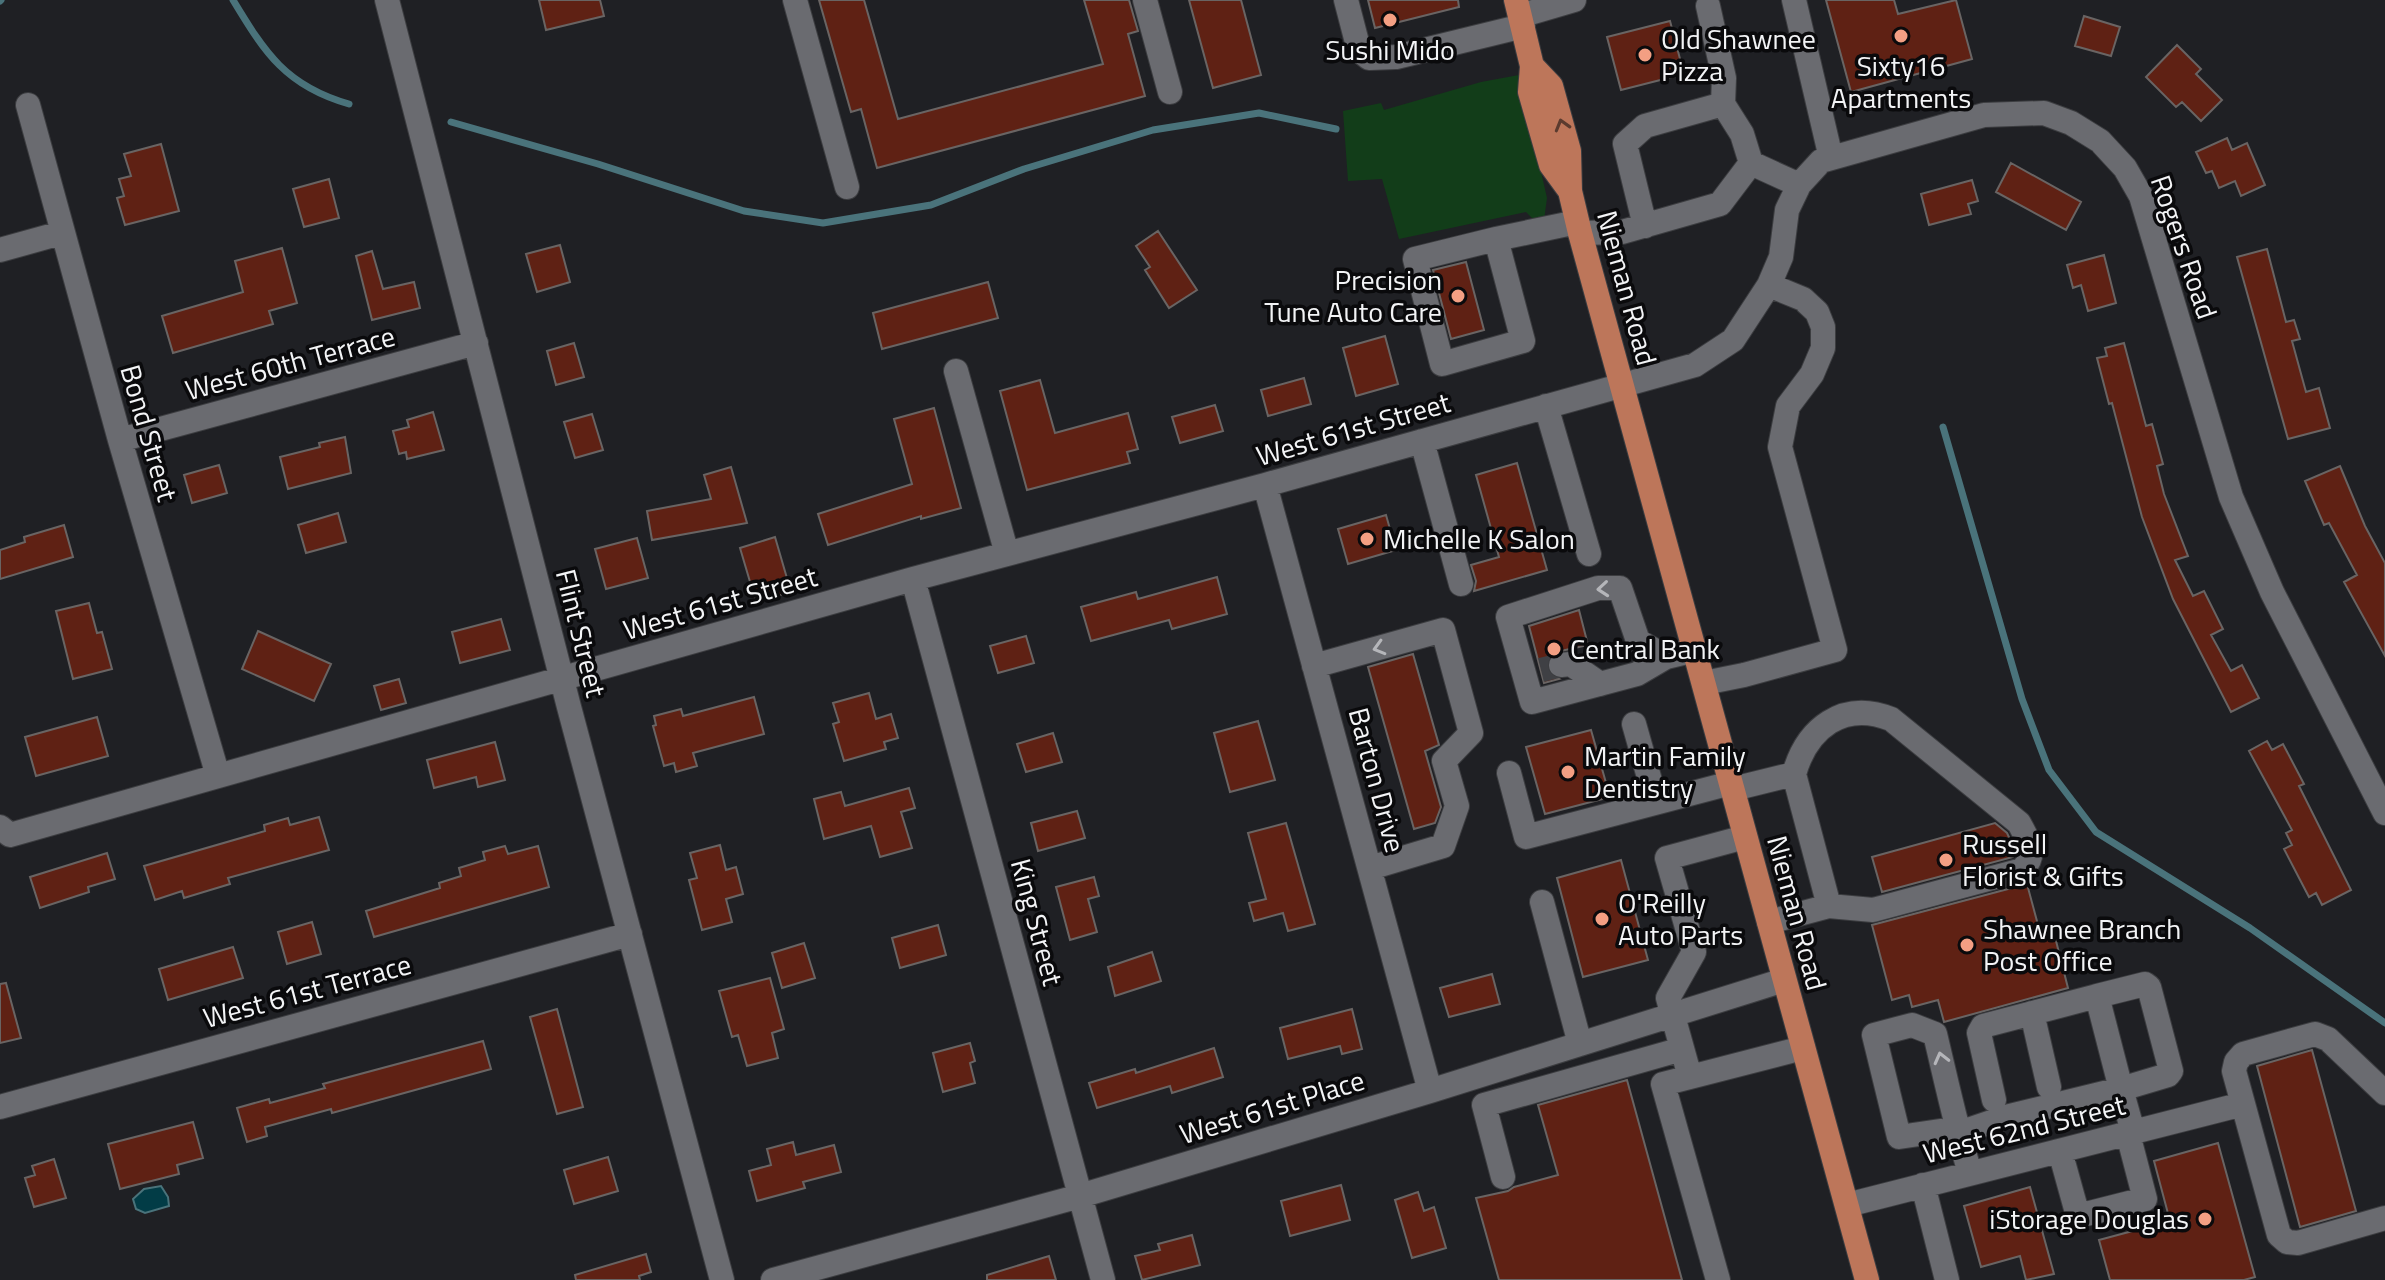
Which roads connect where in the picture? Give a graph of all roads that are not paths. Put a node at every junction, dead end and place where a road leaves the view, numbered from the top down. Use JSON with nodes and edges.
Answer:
{"nodes":[{"id":1,"x":387,"y":0,"type":"edge"},
{"id":2,"x":795,"y":0,"type":"edge"},
{"id":3,"x":1346,"y":0,"type":"edge"},
{"id":4,"x":1574,"y":0,"type":"edge"},
{"id":5,"x":1794,"y":0,"type":"edge"},
{"id":6,"x":1708,"y":6,"type":"dead end"},
{"id":7,"x":1148,"y":12,"type":"edge"},
{"id":8,"x":1520,"y":14,"type":"edge"},
{"id":9,"x":1170,"y":92,"type":"dead end"},
{"id":10,"x":1723,"y":104,"type":"junction"},
{"id":11,"x":28,"y":105,"type":"dead end"},
{"id":12,"x":1831,"y":158,"type":"junction"},
{"id":13,"x":1751,"y":163,"type":"junction"},
{"id":14,"x":1799,"y":185,"type":"junction"},
{"id":15,"x":847,"y":187,"type":"dead end"},
{"id":16,"x":1645,"y":226,"type":"junction"},
{"id":17,"x":1578,"y":228,"type":"junction"},
{"id":18,"x":61,"y":233,"type":"junction"},
{"id":19,"x":1496,"y":239,"type":"junction"},
{"id":20,"x":0,"y":250,"type":"edge"},
{"id":21,"x":1769,"y":285,"type":"junction"},
{"id":22,"x":476,"y":343,"type":"junction"},
{"id":23,"x":956,"y":371,"type":"dead end"},
{"id":24,"x":1622,"y":385,"type":"junction"},
{"id":25,"x":1546,"y":406,"type":"junction"},
{"id":26,"x":120,"y":440,"type":"junction"},
{"id":27,"x":1422,"y":441,"type":"junction"},
{"id":28,"x":1265,"y":485,"type":"junction"},
{"id":29,"x":1007,"y":554,"type":"junction"},
{"id":30,"x":1589,"y":554,"type":"dead end"},
{"id":31,"x":913,"y":579,"type":"junction"},
{"id":32,"x":1461,"y":584,"type":"dead end"},
{"id":33,"x":1695,"y":650,"type":"junction"},
{"id":34,"x":1666,"y":657,"type":"junction"},
{"id":35,"x":1314,"y":666,"type":"junction"},
{"id":36,"x":1541,"y":667,"type":"junction"},
{"id":37,"x":562,"y":680,"type":"junction"},
{"id":38,"x":1704,"y":683,"type":"junction"},
{"id":39,"x":1600,"y":684,"type":"junction"},
{"id":40,"x":1634,"y":724,"type":"dead end"},
{"id":41,"x":1509,"y":773,"type":"dead end"},
{"id":42,"x":1794,"y":774,"type":"junction"},
{"id":43,"x":218,"y":776,"type":"junction"},
{"id":44,"x":1732,"y":786,"type":"junction"},
{"id":45,"x":1656,"y":802,"type":"junction"},
{"id":46,"x":2385,"y":813,"type":"edge"},
{"id":47,"x":0,"y":827,"type":"edge"},
{"id":48,"x":1745,"y":837,"type":"junction"},
{"id":49,"x":1370,"y":868,"type":"junction"},
{"id":50,"x":1542,"y":902,"type":"dead end"},
{"id":51,"x":1829,"y":906,"type":"junction"},
{"id":52,"x":1769,"y":922,"type":"junction"},
{"id":53,"x":630,"y":934,"type":"junction"},
{"id":54,"x":1784,"y":980,"type":"junction"},
{"id":55,"x":2097,"y":996,"type":"junction"},
{"id":56,"x":2032,"y":1013,"type":"junction"},
{"id":57,"x":1673,"y":1015,"type":"junction"},
{"id":58,"x":1580,"y":1044,"type":"junction"},
{"id":59,"x":1803,"y":1048,"type":"junction"},
{"id":60,"x":1682,"y":1049,"type":"junction"},
{"id":61,"x":1690,"y":1077,"type":"junction"},
{"id":62,"x":2049,"y":1087,"type":"dead end"},
{"id":63,"x":2121,"y":1089,"type":"junction"},
{"id":64,"x":1430,"y":1091,"type":"junction"},
{"id":65,"x":2385,"y":1093,"type":"edge"},
{"id":66,"x":1994,"y":1100,"type":"dead end"},
{"id":67,"x":2243,"y":1104,"type":"junction"},
{"id":68,"x":0,"y":1107,"type":"edge"},
{"id":69,"x":1959,"y":1133,"type":"junction"},
{"id":70,"x":2130,"y":1133,"type":"junction"},
{"id":71,"x":2060,"y":1151,"type":"junction"},
{"id":72,"x":1970,"y":1173,"type":"junction"},
{"id":73,"x":1503,"y":1177,"type":"dead end"},
{"id":74,"x":1923,"y":1185,"type":"junction"},
{"id":75,"x":1080,"y":1196,"type":"junction"},
{"id":76,"x":1847,"y":1205,"type":"junction"},
{"id":77,"x":2385,"y":1218,"type":"edge"},
{"id":78,"x":722,"y":1280,"type":"edge"},
{"id":79,"x":773,"y":1280,"type":"edge"},
{"id":80,"x":1103,"y":1280,"type":"edge"},
{"id":81,"x":1718,"y":1280,"type":"edge"},
{"id":82,"x":1867,"y":1280,"type":"edge"},
{"id":83,"x":1947,"y":1280,"type":"edge"}],
"edges":[{"from":1,"to":22,"type":"street","name":"Flint Street"},
{"from":2,"to":15,"type":"street"},
{"from":3,"to":8,"type":"street"},
{"from":4,"to":8,"type":"street"},
{"from":5,"to":12,"type":"street"},
{"from":6,"to":10,"type":"street"},
{"from":7,"to":9,"type":"street"},
{"from":8,"to":17,"type":"main road","name":"Nieman Road"},
{"from":10,"to":13,"type":"street"},
{"from":10,"to":16,"type":"street"},
{"from":11,"to":18,"type":"street","name":"Bond Street"},
{"from":12,"to":14,"type":"street","name":"Rogers Road"},
{"from":12,"to":46,"type":"street","name":"Rogers Road"},
{"from":13,"to":14,"type":"street"},
{"from":13,"to":16,"type":"street"},
{"from":14,"to":21,"type":"street","name":"Rogers Road"},
{"from":16,"to":17,"type":"street"},
{"from":17,"to":19,"type":"street"},
{"from":17,"to":24,"type":"main road","name":"Nieman Road"},
{"from":18,"to":20,"type":"street"},
{"from":18,"to":26,"type":"street","name":"Bond Street"},
{"from":19,"to":19,"type":"street"},
{"from":21,"to":24,"type":"street","name":"Rogers Road"},
{"from":21,"to":38,"type":"street"},
{"from":22,"to":26,"type":"street","name":"West 60th Terrace"},
{"from":22,"to":37,"type":"street","name":"Flint Street"},
{"from":23,"to":29,"type":"street"},
{"from":24,"to":25,"type":"street","name":"West 61st Street"},
{"from":24,"to":33,"type":"main road","name":"Nieman Road"},
{"from":25,"to":27,"type":"street","name":"West 61st Street"},
{"from":25,"to":30,"type":"street"},
{"from":26,"to":43,"type":"street","name":"Bond Street"},
{"from":27,"to":28,"type":"street","name":"West 61st Street"},
{"from":27,"to":32,"type":"street"},
{"from":28,"to":29,"type":"street","name":"West 61st Street"},
{"from":28,"to":35,"type":"street","name":"Barton Drive"},
{"from":29,"to":31,"type":"street","name":"West 61st Street"},
{"from":31,"to":37,"type":"street","name":"West 61st Street"},
{"from":31,"to":75,"type":"street","name":"King Street"},
{"from":33,"to":34,"type":"street"},
{"from":33,"to":38,"type":"main road","name":"Nieman Road"},
{"from":34,"to":36,"type":"street","one_way":true},
{"from":34,"to":39,"type":"street"},
{"from":35,"to":49,"type":"street","name":"Barton Drive"},
{"from":49,"to":35,"type":"street","one_way":true},
{"from":36,"to":39,"type":"street"},
{"from":36,"to":39,"type":"street"},
{"from":37,"to":43,"type":"street","name":"West 61st Street"},
{"from":37,"to":53,"type":"street","name":"Flint Street"},
{"from":38,"to":44,"type":"main road","name":"Nieman Road"},
{"from":40,"to":45,"type":"street"},
{"from":41,"to":45,"type":"street"},
{"from":42,"to":44,"type":"street"},
{"from":42,"to":51,"type":"street"},
{"from":42,"to":51,"type":"street"},
{"from":43,"to":47,"type":"street","name":"West 61st Street"},
{"from":44,"to":45,"type":"street"},
{"from":44,"to":48,"type":"main road","name":"Nieman Road"},
{"from":48,"to":52,"type":"main road","name":"Nieman Road"},
{"from":48,"to":57,"type":"street"},
{"from":49,"to":64,"type":"street","name":"Barton Drive"},
{"from":50,"to":58,"type":"street"},
{"from":51,"to":52,"type":"street"},
{"from":52,"to":54,"type":"main road","name":"Nieman Road"},
{"from":53,"to":68,"type":"street","name":"West 61st Terrace"},
{"from":53,"to":78,"type":"street","name":"Flint Street"},
{"from":54,"to":57,"type":"street","name":"West 61st Place"},
{"from":54,"to":59,"type":"main road","name":"Nieman Road"},
{"from":55,"to":56,"type":"street"},
{"from":55,"to":63,"type":"street"},
{"from":55,"to":63,"type":"street"},
{"from":56,"to":62,"type":"street"},
{"from":56,"to":66,"type":"street"},
{"from":57,"to":58,"type":"street","name":"West 61st Place"},
{"from":57,"to":60,"type":"street"},
{"from":58,"to":64,"type":"street","name":"West 61st Place"},
{"from":59,"to":61,"type":"street"},
{"from":59,"to":76,"type":"main road","name":"Nieman Road"},
{"from":60,"to":61,"type":"street"},
{"from":60,"to":73,"type":"street"},
{"from":61,"to":81,"type":"street"},
{"from":63,"to":69,"type":"street"},
{"from":63,"to":70,"type":"street"},
{"from":64,"to":75,"type":"street","name":"West 61st Place"},
{"from":65,"to":67,"type":"street"},
{"from":67,"to":70,"type":"street","name":"West 62nd Street"},
{"from":67,"to":77,"type":"street"},
{"from":69,"to":69,"type":"street","one_way":true},
{"from":69,"to":72,"type":"street"},
{"from":70,"to":71,"type":"street","name":"West 62nd Street"},
{"from":70,"to":71,"type":"street"},
{"from":71,"to":72,"type":"street","name":"West 62nd Street"},
{"from":72,"to":74,"type":"street","name":"West 62nd Street"},
{"from":74,"to":76,"type":"street","name":"West 62nd Street"},
{"from":74,"to":83,"type":"street"},
{"from":75,"to":79,"type":"street","name":"West 61st Place"},
{"from":75,"to":80,"type":"street","name":"King Street"},
{"from":76,"to":82,"type":"main road","name":"Nieman Road"}]}
